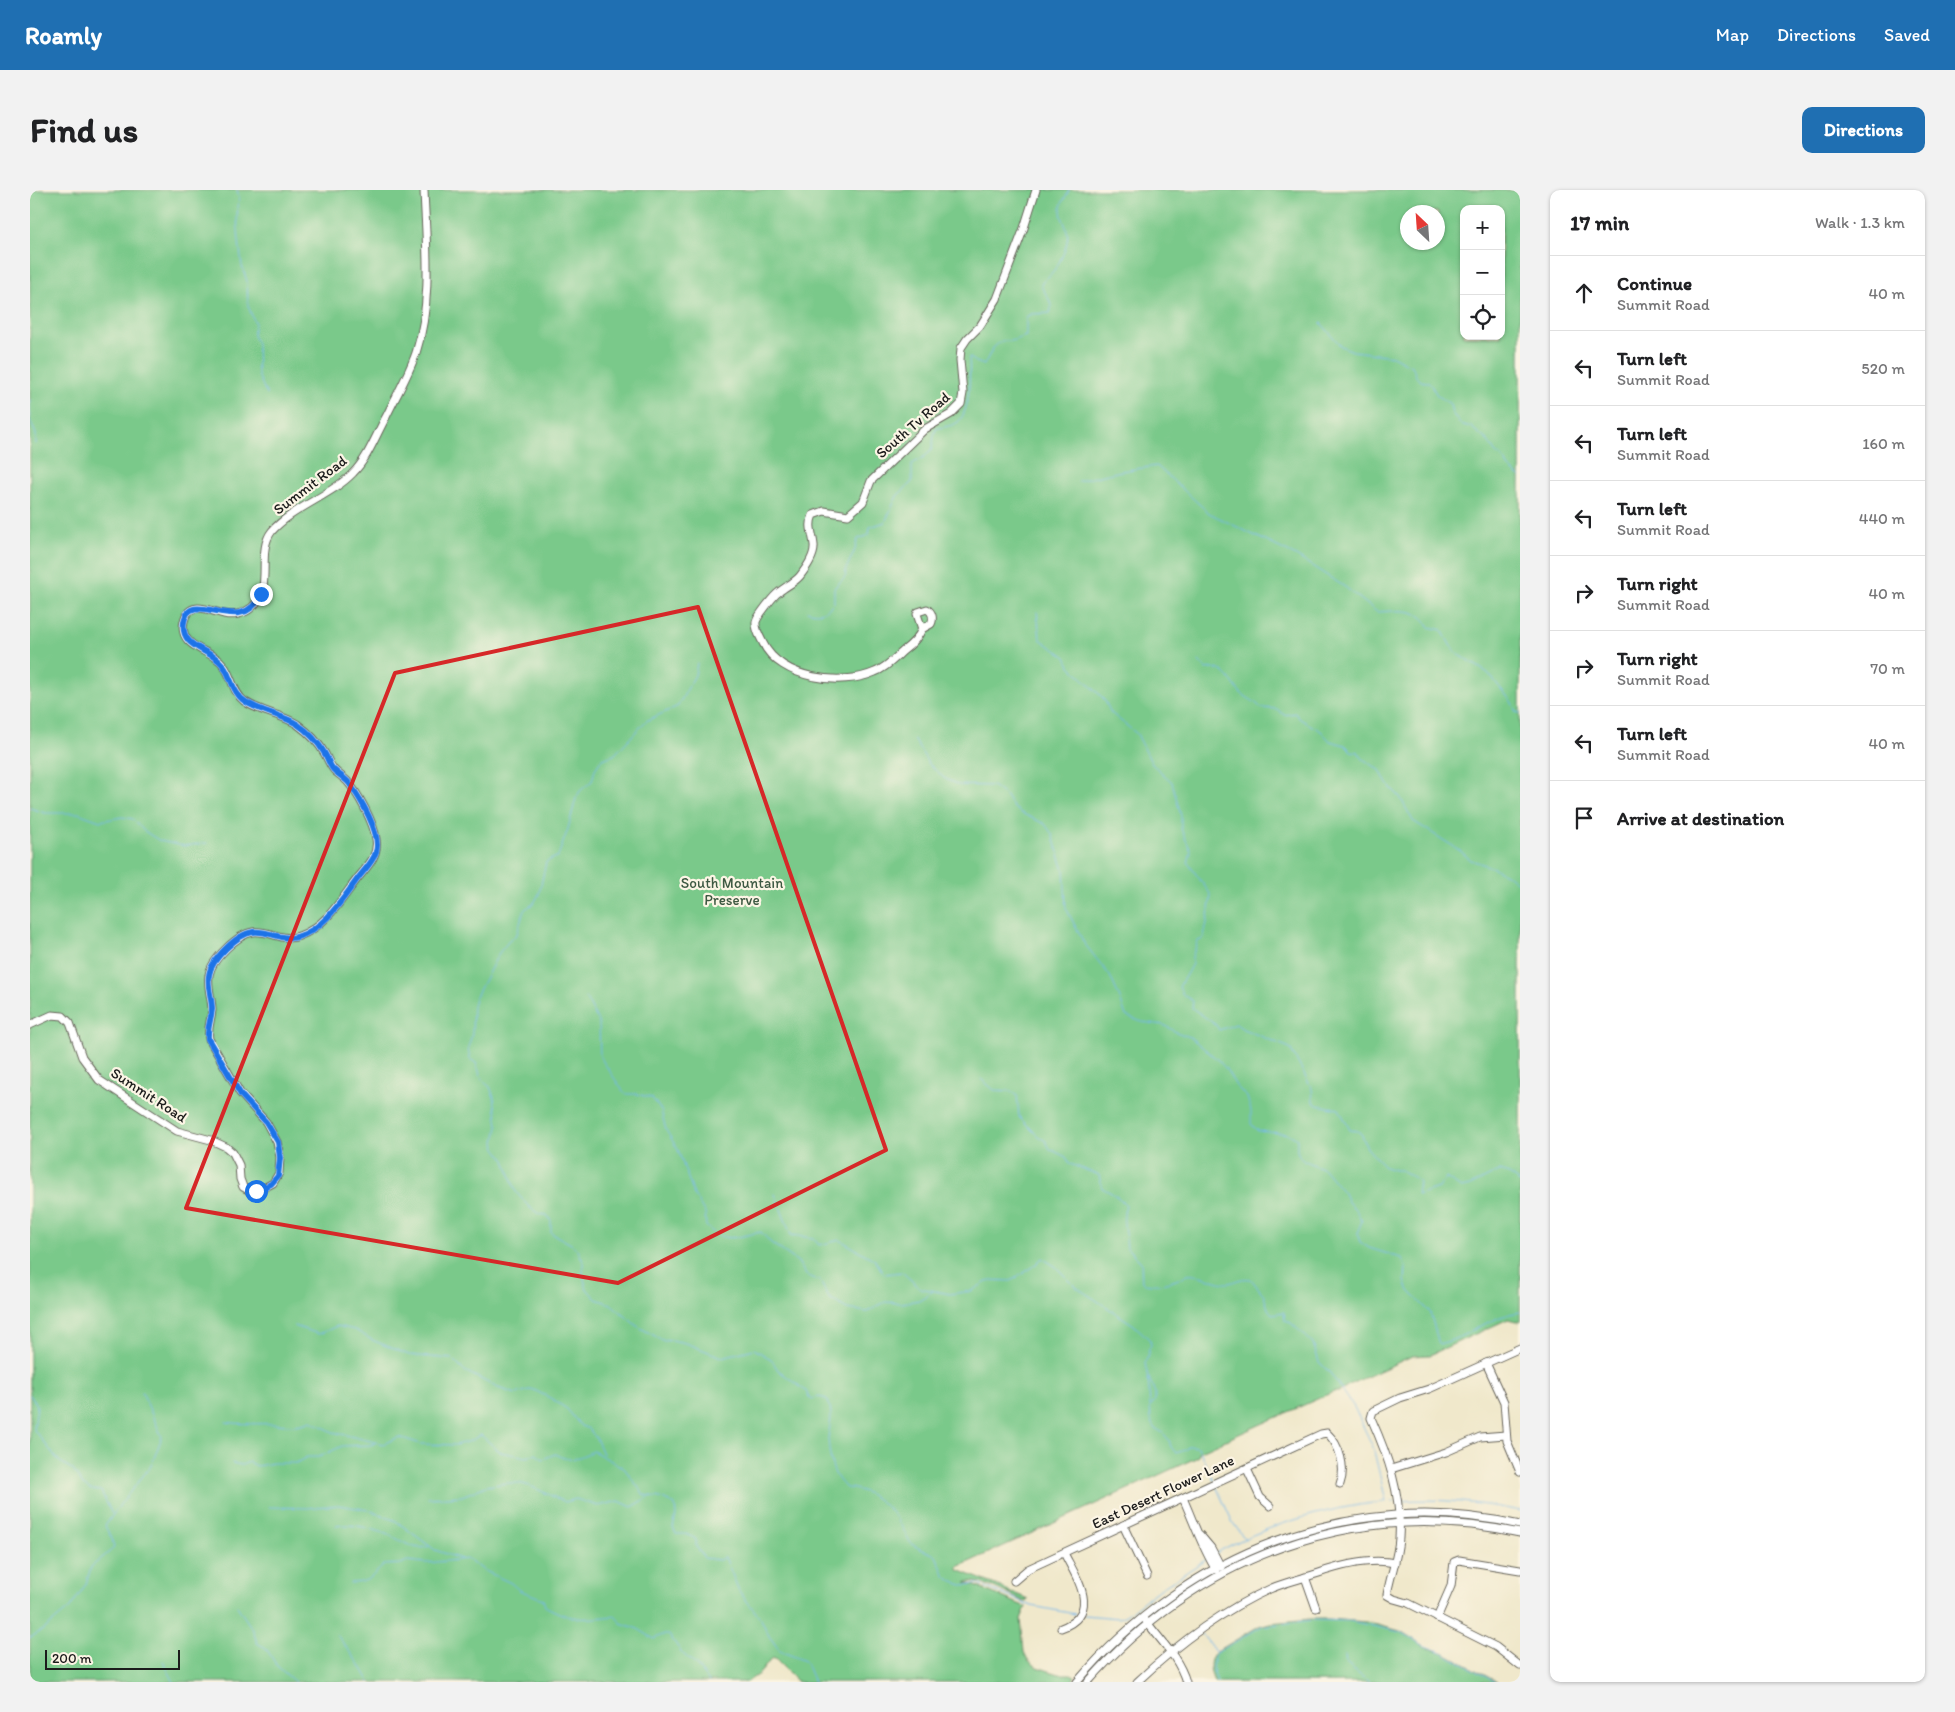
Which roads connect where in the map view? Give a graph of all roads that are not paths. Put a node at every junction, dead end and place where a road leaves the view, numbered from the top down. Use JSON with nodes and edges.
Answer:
{"nodes":[{"id":1,"x":424,"y":190,"type":"edge"},
{"id":2,"x":1036,"y":190,"type":"edge"},
{"id":3,"x":922,"y":629,"type":"dead end"},
{"id":4,"x":30,"y":1025,"type":"edge"},
{"id":5,"x":1520,"y":1348,"type":"edge"},
{"id":6,"x":1486,"y":1363,"type":"junction"},
{"id":7,"x":1506,"y":1435,"type":"junction"},
{"id":8,"x":1391,"y":1468,"type":"junction"},
{"id":9,"x":1247,"y":1469,"type":"junction"},
{"id":10,"x":1520,"y":1472,"type":"edge"},
{"id":11,"x":1340,"y":1484,"type":"dead end"},
{"id":12,"x":1183,"y":1498,"type":"junction"},
{"id":13,"x":1270,"y":1506,"type":"dead end"},
{"id":14,"x":1400,"y":1515,"type":"junction"},
{"id":15,"x":1400,"y":1523,"type":"junction"},
{"id":16,"x":1520,"y":1525,"type":"edge"},
{"id":17,"x":1123,"y":1526,"type":"junction"},
{"id":18,"x":1315,"y":1528,"type":"junction"},
{"id":19,"x":1520,"y":1533,"type":"edge"},
{"id":20,"x":1317,"y":1536,"type":"junction"},
{"id":21,"x":1064,"y":1552,"type":"junction"},
{"id":22,"x":1395,"y":1563,"type":"junction"},
{"id":23,"x":1217,"y":1566,"type":"junction"},
{"id":24,"x":1520,"y":1570,"type":"edge"},
{"id":25,"x":1147,"y":1576,"type":"dead end"},
{"id":26,"x":1306,"y":1577,"type":"junction"},
{"id":27,"x":1014,"y":1581,"type":"dead end"},
{"id":28,"x":1316,"y":1608,"type":"dead end"},
{"id":29,"x":1142,"y":1617,"type":"junction"},
{"id":30,"x":1438,"y":1618,"type":"junction"},
{"id":31,"x":1148,"y":1624,"type":"junction"},
{"id":32,"x":1061,"y":1628,"type":"dead end"},
{"id":33,"x":1171,"y":1651,"type":"junction"},
{"id":34,"x":1519,"y":1664,"type":"edge"},
{"id":35,"x":1077,"y":1682,"type":"edge"},
{"id":36,"x":1088,"y":1682,"type":"edge"},
{"id":37,"x":1137,"y":1682,"type":"edge"},
{"id":38,"x":1186,"y":1682,"type":"edge"}],
"edges":[{"from":1,"to":4,"type":"street","name":"Summit Road"},
{"from":2,"to":3,"type":"street","name":"South Tv Road"},
{"from":5,"to":6,"type":"street"},
{"from":6,"to":7,"type":"street"},
{"from":6,"to":8,"type":"street"},
{"from":7,"to":8,"type":"street"},
{"from":7,"to":10,"type":"street"},
{"from":8,"to":14,"type":"street"},
{"from":9,"to":11,"type":"street","name":"East Desert Flower Lane"},
{"from":9,"to":12,"type":"street","name":"East Desert Flower Lane"},
{"from":9,"to":13,"type":"street"},
{"from":12,"to":17,"type":"street","name":"East Desert Flower Lane"},
{"from":12,"to":23,"type":"street"},
{"from":14,"to":15,"type":"street"},
{"from":14,"to":16,"type":"street"},
{"from":14,"to":18,"type":"street"},
{"from":15,"to":19,"type":"street"},
{"from":15,"to":20,"type":"street"},
{"from":15,"to":22,"type":"street"},
{"from":17,"to":21,"type":"street","name":"East Desert Flower Lane"},
{"from":17,"to":25,"type":"street"},
{"from":18,"to":20,"type":"street"},
{"from":18,"to":23,"type":"street"},
{"from":20,"to":23,"type":"street"},
{"from":21,"to":27,"type":"street","name":"East Desert Flower Lane"},
{"from":21,"to":32,"type":"street"},
{"from":22,"to":26,"type":"street"},
{"from":22,"to":30,"type":"street"},
{"from":23,"to":29,"type":"street"},
{"from":23,"to":31,"type":"street"},
{"from":24,"to":30,"type":"street"},
{"from":26,"to":28,"type":"street"},
{"from":26,"to":33,"type":"street"},
{"from":29,"to":31,"type":"street"},
{"from":29,"to":35,"type":"street"},
{"from":30,"to":34,"type":"street"},
{"from":31,"to":33,"type":"street"},
{"from":31,"to":36,"type":"street"},
{"from":33,"to":37,"type":"street"},
{"from":33,"to":38,"type":"street"}]}
